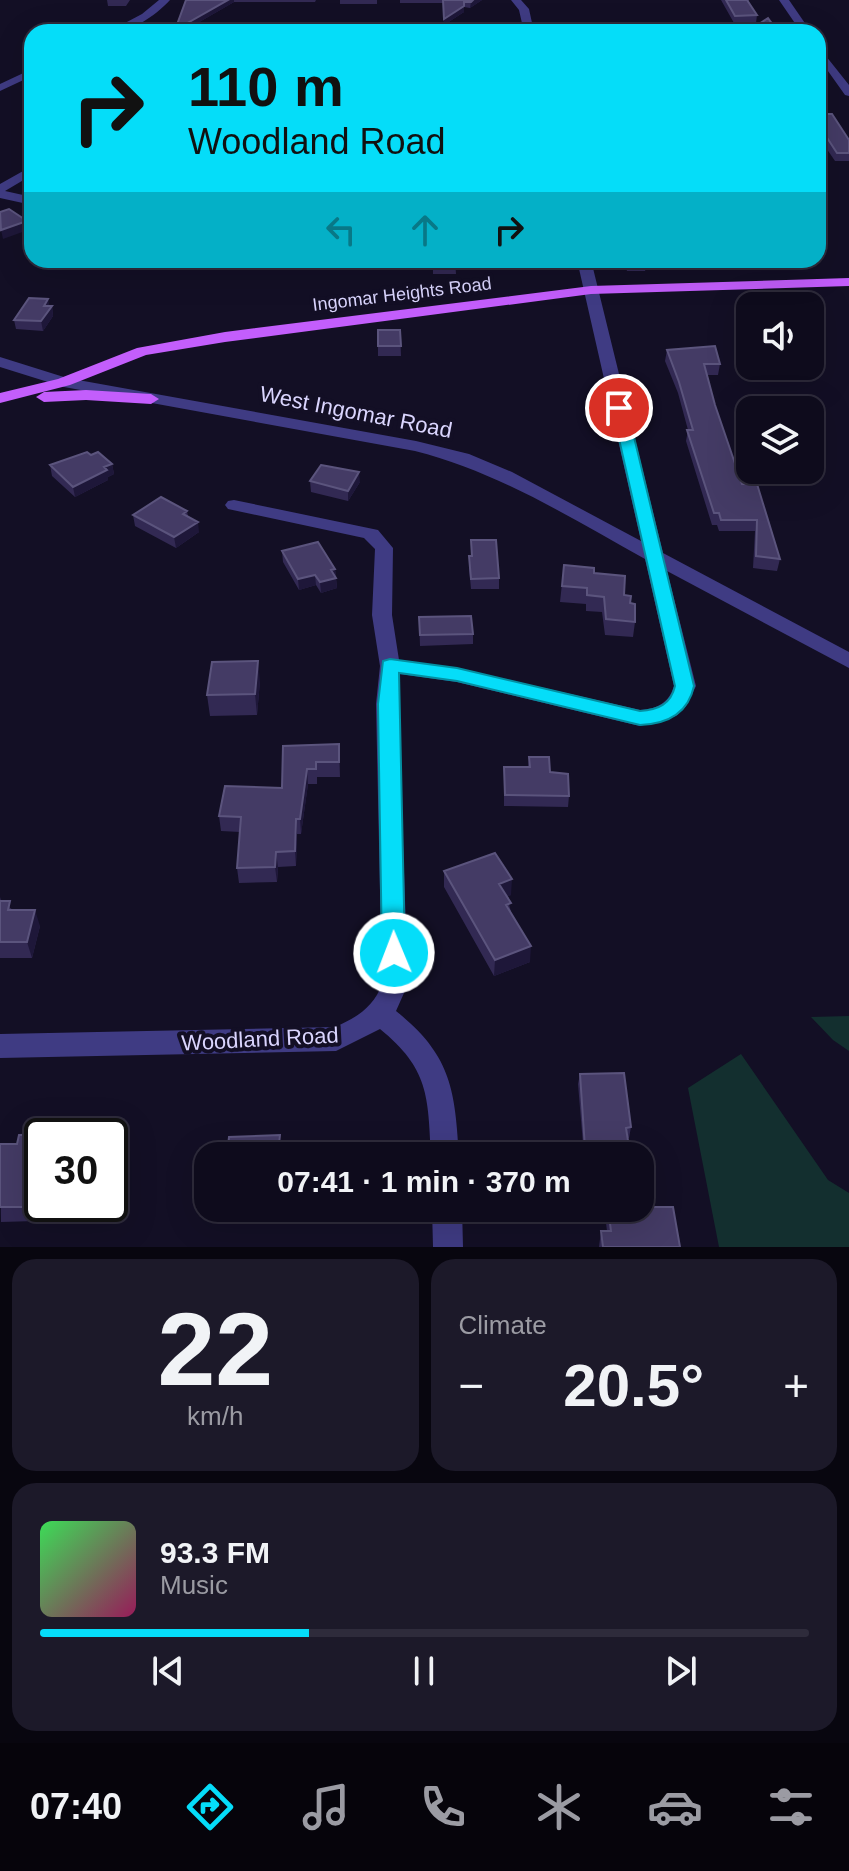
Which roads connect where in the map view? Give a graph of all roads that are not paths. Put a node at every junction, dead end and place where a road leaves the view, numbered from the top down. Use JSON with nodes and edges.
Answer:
{"nodes":[{"id":1,"x":165,"y":0,"type":"edge"},
{"id":2,"x":516,"y":0,"type":"edge"},
{"id":3,"x":784,"y":0,"type":"edge"},
{"id":4,"x":130,"y":24,"type":"edge"},
{"id":5,"x":527,"y":24,"type":"edge"},
{"id":6,"x":800,"y":24,"type":"edge"},
{"id":7,"x":826,"y":60,"type":"edge"},
{"id":8,"x":24,"y":76,"type":"edge"},
{"id":9,"x":0,"y":88,"type":"edge"},
{"id":10,"x":849,"y":93,"type":"edge"},
{"id":11,"x":24,"y":176,"type":"edge"},
{"id":12,"x":0,"y":192,"type":"edge"},
{"id":13,"x":24,"y":199,"type":"edge"},
{"id":14,"x":586,"y":268,"type":"edge"},
{"id":15,"x":849,"y":282,"type":"edge"},
{"id":16,"x":591,"y":290,"type":"junction"},
{"id":17,"x":0,"y":362,"type":"edge"},
{"id":18,"x":64,"y":382,"type":"junction"},
{"id":19,"x":0,"y":399,"type":"edge"},
{"id":20,"x":151,"y":399,"type":"junction"},
{"id":21,"x":234,"y":505,"type":"dead end"},
{"id":22,"x":654,"y":554,"type":"junction"},
{"id":23,"x":849,"y":661,"type":"edge"},
{"id":24,"x":390,"y":666,"type":"junction"},
{"id":25,"x":381,"y":1014,"type":"junction"},
{"id":26,"x":0,"y":1046,"type":"edge"},
{"id":27,"x":444,"y":1142,"type":"edge"},
{"id":28,"x":447,"y":1222,"type":"edge"},
{"id":29,"x":448,"y":1247,"type":"edge"}],
"edges":[{"from":1,"to":4,"type":"street"},
{"from":2,"to":5,"type":"street"},
{"from":3,"to":6,"type":"street"},
{"from":7,"to":10,"type":"street"},
{"from":8,"to":9,"type":"street"},
{"from":11,"to":12,"type":"street"},
{"from":12,"to":13,"type":"street"},
{"from":14,"to":16,"type":"street"},
{"from":15,"to":16,"type":"main road","name":"Ingomar Heights Road"},
{"from":16,"to":18,"type":"main road","name":"Ingomar Heights Road"},
{"from":16,"to":22,"type":"street"},
{"from":17,"to":18,"type":"street"},
{"from":18,"to":19,"type":"main road","name":"West Ingomar Road"},
{"from":18,"to":20,"type":"street","name":"West Ingomar Road"},
{"from":19,"to":20,"type":"main road"},
{"from":20,"to":22,"type":"street","name":"West Ingomar Road"},
{"from":21,"to":24,"type":"street"},
{"from":22,"to":23,"type":"street","name":"West Ingomar Road"},
{"from":22,"to":24,"type":"street"},
{"from":24,"to":25,"type":"street"},
{"from":25,"to":26,"type":"street","name":"Woodland Road"},
{"from":25,"to":27,"type":"street"},
{"from":28,"to":29,"type":"street"}]}
